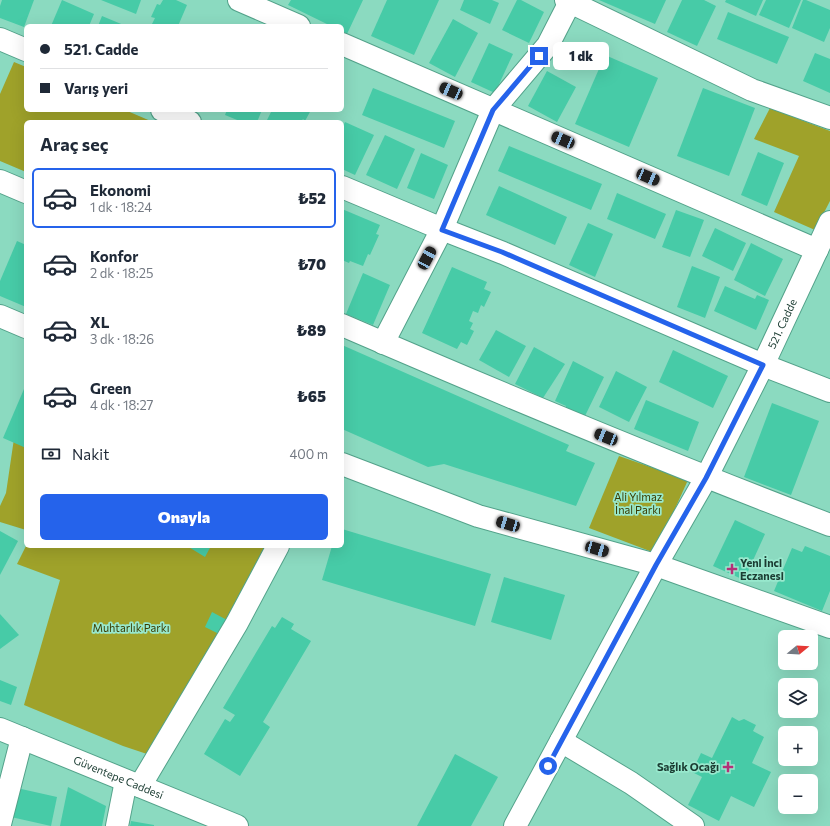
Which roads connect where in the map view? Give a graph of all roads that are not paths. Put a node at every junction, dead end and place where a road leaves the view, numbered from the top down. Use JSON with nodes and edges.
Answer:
{"nodes":[{"id":1,"x":239,"y":0,"type":"edge"},
{"id":2,"x":569,"y":0,"type":"edge"},
{"id":3,"x":295,"y":24,"type":"edge"},
{"id":4,"x":0,"y":39,"type":"edge"},
{"id":5,"x":344,"y":45,"type":"edge"},
{"id":6,"x":24,"y":49,"type":"edge"},
{"id":7,"x":493,"y":110,"type":"junction"},
{"id":8,"x":167,"y":112,"type":"edge"},
{"id":9,"x":830,"y":118,"type":"edge"},
{"id":10,"x":185,"y":120,"type":"edge"},
{"id":11,"x":0,"y":181,"type":"edge"},
{"id":12,"x":344,"y":188,"type":"edge"},
{"id":13,"x":24,"y":191,"type":"edge"},
{"id":14,"x":830,"y":222,"type":"edge"},
{"id":15,"x":442,"y":230,"type":"junction"},
{"id":16,"x":816,"y":250,"type":"junction"},
{"id":17,"x":0,"y":316,"type":"edge"},
{"id":18,"x":24,"y":326,"type":"edge"},
{"id":19,"x":344,"y":326,"type":"edge"},
{"id":20,"x":383,"y":343,"type":"junction"},
{"id":21,"x":763,"y":365,"type":"junction"},
{"id":22,"x":830,"y":391,"type":"edge"},
{"id":23,"x":344,"y":465,"type":"edge"},
{"id":24,"x":706,"y":478,"type":"junction"},
{"id":25,"x":830,"y":525,"type":"edge"},
{"id":26,"x":277,"y":548,"type":"edge"},
{"id":27,"x":656,"y":565,"type":"junction"},
{"id":28,"x":830,"y":628,"type":"edge"},
{"id":29,"x":0,"y":729,"type":"edge"},
{"id":30,"x":22,"y":738,"type":"junction"},
{"id":31,"x":561,"y":741,"type":"junction"},
{"id":32,"x":133,"y":783,"type":"junction"},
{"id":33,"x":0,"y":824,"type":"edge"},
{"id":34,"x":231,"y":825,"type":"edge"},
{"id":35,"x":117,"y":826,"type":"edge"},
{"id":36,"x":515,"y":826,"type":"edge"},
{"id":37,"x":693,"y":826,"type":"edge"}],
"edges":[{"from":1,"to":3,"type":"street"},
{"from":2,"to":7,"type":"street"},
{"from":2,"to":9,"type":"street"},
{"from":4,"to":6,"type":"street"},
{"from":5,"to":7,"type":"street"},
{"from":7,"to":15,"type":"street"},
{"from":7,"to":16,"type":"street"},
{"from":8,"to":10,"type":"street"},
{"from":11,"to":13,"type":"street"},
{"from":12,"to":15,"type":"street"},
{"from":14,"to":16,"type":"street","name":"521. Cadde"},
{"from":15,"to":20,"type":"street"},
{"from":15,"to":21,"type":"street"},
{"from":16,"to":21,"type":"street","name":"521. Cadde"},
{"from":17,"to":18,"type":"street"},
{"from":19,"to":20,"type":"street"},
{"from":20,"to":24,"type":"street"},
{"from":21,"to":22,"type":"street"},
{"from":21,"to":24,"type":"street","name":"521. Cadde"},
{"from":23,"to":27,"type":"street"},
{"from":24,"to":25,"type":"street"},
{"from":24,"to":27,"type":"street","name":"521. Cadde"},
{"from":26,"to":32,"type":"street"},
{"from":27,"to":28,"type":"street"},
{"from":27,"to":31,"type":"street","name":"521. Cadde"},
{"from":29,"to":30,"type":"street","name":"Güventepe Caddesi"},
{"from":30,"to":32,"type":"street","name":"Güventepe Caddesi"},
{"from":30,"to":33,"type":"street"},
{"from":31,"to":36,"type":"street","name":"521. Cadde"},
{"from":31,"to":37,"type":"street"},
{"from":32,"to":34,"type":"street","name":"Güventepe Caddesi"},
{"from":32,"to":35,"type":"street"}]}
